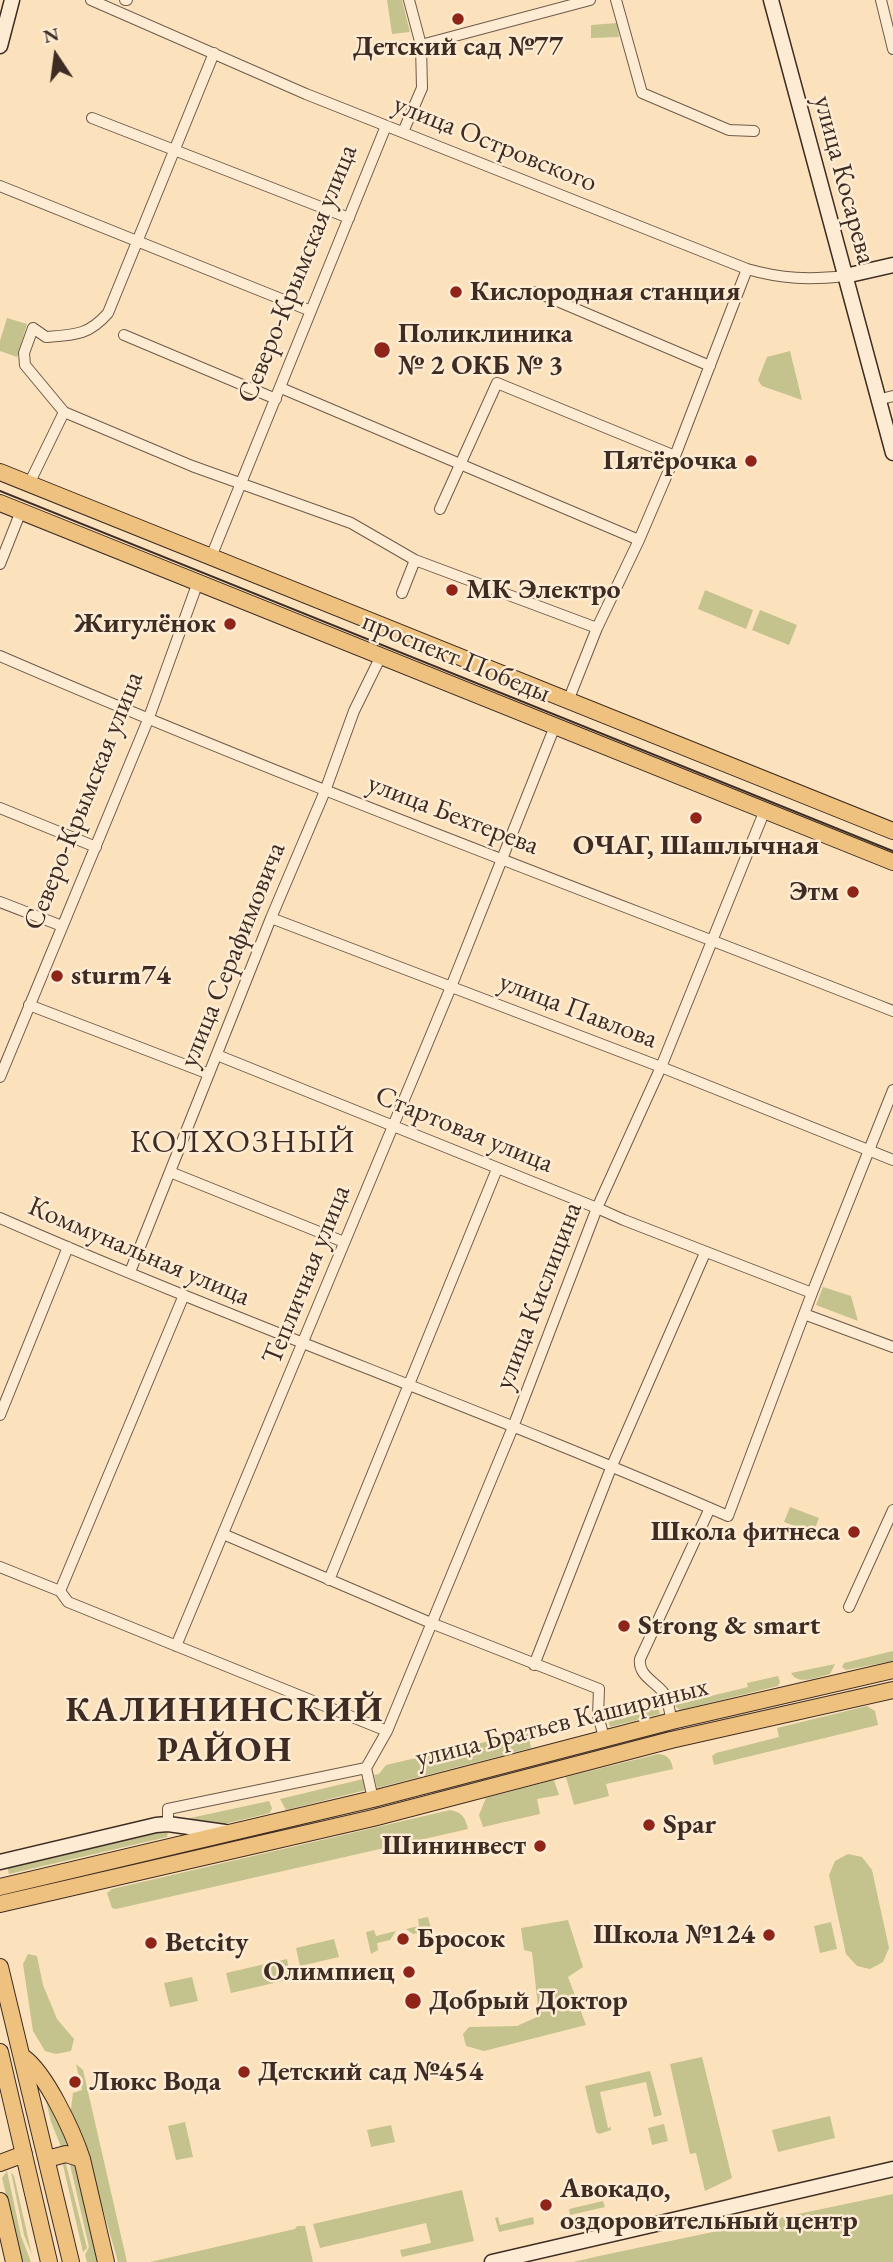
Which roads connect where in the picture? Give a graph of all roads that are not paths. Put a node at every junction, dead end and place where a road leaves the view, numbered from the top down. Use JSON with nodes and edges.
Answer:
{"nodes":[{"id":1,"x":12,"y":0,"type":"edge"},
{"id":2,"x":91,"y":0,"type":"edge"},
{"id":3,"x":409,"y":0,"type":"edge"},
{"id":4,"x":590,"y":0,"type":"edge"},
{"id":5,"x":616,"y":0,"type":"edge"},
{"id":6,"x":771,"y":0,"type":"edge"},
{"id":7,"x":881,"y":0,"type":"edge"},
{"id":8,"x":421,"y":45,"type":"junction"},
{"id":9,"x":0,"y":46,"type":"edge"},
{"id":10,"x":893,"y":49,"type":"edge"},
{"id":11,"x":214,"y":53,"type":"junction"},
{"id":12,"x":92,"y":118,"type":"dead end"},
{"id":13,"x":386,"y":126,"type":"junction"},
{"id":14,"x":754,"y":131,"type":"dead end"},
{"id":15,"x":403,"y":132,"type":"junction"},
{"id":16,"x":176,"y":149,"type":"junction"},
{"id":17,"x":0,"y":186,"type":"edge"},
{"id":18,"x":349,"y":218,"type":"junction"},
{"id":19,"x":135,"y":241,"type":"junction"},
{"id":20,"x":893,"y":265,"type":"edge"},
{"id":21,"x":747,"y":269,"type":"junction"},
{"id":22,"x":845,"y":276,"type":"junction"},
{"id":23,"x":536,"y":292,"type":"dead end"},
{"id":24,"x":311,"y":311,"type":"junction"},
{"id":25,"x":124,"y":335,"type":"dead end"},
{"id":26,"x":710,"y":366,"type":"junction"},
{"id":27,"x":281,"y":388,"type":"junction"},
{"id":28,"x":893,"y":396,"type":"edge"},
{"id":29,"x":276,"y":399,"type":"junction"},
{"id":30,"x":877,"y":400,"type":"junction"},
{"id":31,"x":64,"y":411,"type":"junction"},
{"id":32,"x":893,"y":453,"type":"edge"},
{"id":33,"x":675,"y":456,"type":"junction"},
{"id":34,"x":460,"y":466,"type":"junction"},
{"id":35,"x":0,"y":472,"type":"edge"},
{"id":36,"x":29,"y":484,"type":"junction"},
{"id":37,"x":242,"y":484,"type":"junction"},
{"id":38,"x":0,"y":503,"type":"edge"},
{"id":39,"x":440,"y":509,"type":"dead end"},
{"id":40,"x":21,"y":510,"type":"junction"},
{"id":41,"x":639,"y":540,"type":"junction"},
{"id":42,"x":211,"y":557,"type":"junction"},
{"id":43,"x":415,"y":560,"type":"junction"},
{"id":44,"x":0,"y":564,"type":"edge"},
{"id":45,"x":198,"y":582,"type":"junction"},
{"id":46,"x":402,"y":593,"type":"dead end"},
{"id":47,"x":597,"y":628,"type":"junction"},
{"id":48,"x":0,"y":656,"type":"edge"},
{"id":49,"x":381,"y":656,"type":"junction"},
{"id":50,"x":568,"y":701,"type":"junction"},
{"id":51,"x":148,"y":720,"type":"junction"},
{"id":52,"x":555,"y":726,"type":"junction"},
{"id":53,"x":325,"y":791,"type":"junction"},
{"id":54,"x":0,"y":808,"type":"edge"},
{"id":55,"x":765,"y":810,"type":"junction"},
{"id":56,"x":893,"y":831,"type":"edge"},
{"id":57,"x":96,"y":847,"type":"junction"},
{"id":58,"x":502,"y":858,"type":"junction"},
{"id":59,"x":893,"y":862,"type":"edge"},
{"id":60,"x":0,"y":902,"type":"edge"},
{"id":61,"x":271,"y":918,"type":"junction"},
{"id":62,"x":62,"y":926,"type":"junction"},
{"id":63,"x":711,"y":940,"type":"junction"},
{"id":64,"x":451,"y":987,"type":"junction"},
{"id":65,"x":29,"y":1005,"type":"junction"},
{"id":66,"x":893,"y":1012,"type":"edge"},
{"id":67,"x":217,"y":1055,"type":"junction"},
{"id":68,"x":661,"y":1067,"type":"junction"},
{"id":69,"x":209,"y":1074,"type":"junction"},
{"id":70,"x":0,"y":1077,"type":"edge"},
{"id":71,"x":893,"y":1090,"type":"edge"},
{"id":72,"x":393,"y":1126,"type":"junction"},
{"id":73,"x":868,"y":1149,"type":"junction"},
{"id":74,"x":893,"y":1160,"type":"edge"},
{"id":75,"x":496,"y":1169,"type":"junction"},
{"id":76,"x":170,"y":1172,"type":"junction"},
{"id":77,"x":597,"y":1208,"type":"junction"},
{"id":78,"x":0,"y":1218,"type":"edge"},
{"id":79,"x":344,"y":1242,"type":"junction"},
{"id":80,"x":68,"y":1247,"type":"junction"},
{"id":81,"x":705,"y":1253,"type":"junction"},
{"id":82,"x":130,"y":1272,"type":"junction"},
{"id":83,"x":812,"y":1293,"type":"junction"},
{"id":84,"x":184,"y":1295,"type":"junction"},
{"id":85,"x":804,"y":1314,"type":"junction"},
{"id":86,"x":303,"y":1345,"type":"junction"},
{"id":87,"x":893,"y":1347,"type":"edge"},
{"id":88,"x":408,"y":1385,"type":"junction"},
{"id":89,"x":0,"y":1415,"type":"edge"},
{"id":90,"x":513,"y":1427,"type":"junction"},
{"id":91,"x":611,"y":1468,"type":"junction"},
{"id":92,"x":710,"y":1508,"type":"junction"},
{"id":93,"x":893,"y":1510,"type":"edge"},
{"id":94,"x":223,"y":1535,"type":"junction"},
{"id":95,"x":0,"y":1567,"type":"edge"},
{"id":96,"x":329,"y":1580,"type":"junction"},
{"id":97,"x":60,"y":1591,"type":"junction"},
{"id":98,"x":849,"y":1607,"type":"dead end"},
{"id":99,"x":432,"y":1623,"type":"junction"},
{"id":100,"x":176,"y":1646,"type":"junction"},
{"id":101,"x":534,"y":1665,"type":"junction"},
{"id":102,"x":893,"y":1670,"type":"edge"},
{"id":103,"x":893,"y":1690,"type":"edge"},
{"id":104,"x":672,"y":1721,"type":"junction"},
{"id":105,"x":387,"y":1731,"type":"junction"},
{"id":106,"x":604,"y":1738,"type":"junction"},
{"id":107,"x":366,"y":1768,"type":"junction"},
{"id":108,"x":373,"y":1799,"type":"junction"},
{"id":109,"x":162,"y":1825,"type":"junction"},
{"id":110,"x":230,"y":1833,"type":"junction"},
{"id":111,"x":0,"y":1862,"type":"edge"},
{"id":112,"x":0,"y":1887,"type":"edge"},
{"id":113,"x":0,"y":1905,"type":"edge"},
{"id":114,"x":0,"y":1967,"type":"edge"},
{"id":115,"x":0,"y":2052,"type":"edge"},
{"id":116,"x":23,"y":2057,"type":"junction"},
{"id":117,"x":24,"y":2154,"type":"junction"},
{"id":118,"x":47,"y":2159,"type":"junction"},
{"id":119,"x":82,"y":2159,"type":"junction"},
{"id":120,"x":0,"y":2163,"type":"edge"},
{"id":121,"x":893,"y":2169,"type":"edge"},
{"id":122,"x":0,"y":2201,"type":"edge"},
{"id":123,"x":14,"y":2262,"type":"edge"},
{"id":124,"x":49,"y":2262,"type":"edge"},
{"id":125,"x":71,"y":2262,"type":"edge"},
{"id":126,"x":106,"y":2262,"type":"edge"},
{"id":127,"x":492,"y":2262,"type":"edge"}],
"edges":[{"from":1,"to":9,"type":"main road"},
{"from":2,"to":11,"type":"street","name":"улица Островского"},
{"from":3,"to":8,"type":"street"},
{"from":4,"to":8,"type":"street"},
{"from":5,"to":14,"type":"street"},
{"from":6,"to":22,"type":"main road","name":"улица Косарева"},
{"from":7,"to":10,"type":"street"},
{"from":8,"to":15,"type":"street"},
{"from":11,"to":13,"type":"street","name":"улица Островского"},
{"from":11,"to":16,"type":"street"},
{"from":12,"to":16,"type":"street"},
{"from":13,"to":15,"type":"street","name":"улица Островского"},
{"from":13,"to":18,"type":"street","name":"Северо-Крымская улица"},
{"from":15,"to":21,"type":"street","name":"улица Островского"},
{"from":16,"to":18,"type":"street"},
{"from":16,"to":19,"type":"street"},
{"from":17,"to":19,"type":"street"},
{"from":18,"to":24,"type":"street","name":"Северо-Крымская улица"},
{"from":19,"to":24,"type":"street"},
{"from":19,"to":31,"type":"street"},
{"from":20,"to":22,"type":"main road","name":"улица Островского"},
{"from":21,"to":22,"type":"street","name":"улица Островского"},
{"from":21,"to":26,"type":"street"},
{"from":22,"to":30,"type":"main road","name":"улица Косарева"},
{"from":23,"to":26,"type":"street"},
{"from":24,"to":27,"type":"street","name":"Северо-Крымская улица"},
{"from":25,"to":29,"type":"street"},
{"from":26,"to":33,"type":"street"},
{"from":27,"to":29,"type":"street","name":"Северо-Крымская улица"},
{"from":27,"to":34,"type":"street"},
{"from":28,"to":30,"type":"street"},
{"from":29,"to":37,"type":"street","name":"Северо-Крымская улица"},
{"from":30,"to":32,"type":"main road","name":"улица Косарева"},
{"from":31,"to":36,"type":"street"},
{"from":31,"to":37,"type":"street"},
{"from":33,"to":34,"type":"street"},
{"from":33,"to":41,"type":"street"},
{"from":34,"to":39,"type":"street"},
{"from":34,"to":41,"type":"street"},
{"from":35,"to":36,"type":"main road","name":"проспект Победы"},
{"from":36,"to":42,"type":"main road","name":"проспект Победы"},
{"from":37,"to":42,"type":"street","name":"Северо-Крымская улица"},
{"from":37,"to":43,"type":"street"},
{"from":38,"to":40,"type":"main road","name":"проспект Победы"},
{"from":40,"to":44,"type":"street"},
{"from":40,"to":45,"type":"main road","name":"проспект Победы"},
{"from":41,"to":47,"type":"street"},
{"from":42,"to":50,"type":"main road","name":"проспект Победы"},
{"from":43,"to":46,"type":"street"},
{"from":43,"to":47,"type":"street"},
{"from":45,"to":49,"type":"main road","name":"проспект Победы"},
{"from":45,"to":51,"type":"street","name":"Северо-Крымская улица"},
{"from":47,"to":50,"type":"street"},
{"from":48,"to":51,"type":"street","name":"улица Бехтерева"},
{"from":49,"to":52,"type":"main road","name":"проспект Победы"},
{"from":49,"to":53,"type":"street","name":"улица Серафимовича"},
{"from":50,"to":56,"type":"main road","name":"проспект Победы"},
{"from":51,"to":53,"type":"street","name":"улица Бехтерева"},
{"from":51,"to":57,"type":"street","name":"Северо-Крымская улица"},
{"from":52,"to":55,"type":"main road","name":"проспект Победы"},
{"from":52,"to":58,"type":"street","name":"Тепличная улица"},
{"from":53,"to":58,"type":"street","name":"улица Бехтерева"},
{"from":53,"to":61,"type":"street","name":"улица Серафимовича"},
{"from":54,"to":57,"type":"street"},
{"from":55,"to":59,"type":"main road","name":"проспект Победы"},
{"from":55,"to":63,"type":"street","name":"улица Кислицина"},
{"from":57,"to":62,"type":"street","name":"Северо-Крымская улица"},
{"from":58,"to":63,"type":"street","name":"улица Бехтерева"},
{"from":58,"to":64,"type":"street","name":"Тепличная улица"},
{"from":60,"to":62,"type":"street"},
{"from":61,"to":64,"type":"street","name":"улица Павлова"},
{"from":61,"to":67,"type":"street","name":"улица Серафимовича"},
{"from":62,"to":65,"type":"street","name":"Северо-Крымская улица"},
{"from":63,"to":66,"type":"street","name":"улица Бехтерева"},
{"from":63,"to":68,"type":"street","name":"улица Кислицина"},
{"from":64,"to":68,"type":"street","name":"улица Павлова"},
{"from":64,"to":72,"type":"street","name":"Тепличная улица"},
{"from":65,"to":69,"type":"street"},
{"from":65,"to":70,"type":"street","name":"Северо-Крымская улица"},
{"from":67,"to":69,"type":"street","name":"улица Серафимовича"},
{"from":67,"to":72,"type":"street","name":"Стартовая улица"},
{"from":68,"to":73,"type":"street","name":"улица Павлова"},
{"from":68,"to":77,"type":"street","name":"улица Кислицина"},
{"from":69,"to":76,"type":"street","name":"улица Серафимовича"},
{"from":71,"to":73,"type":"street"},
{"from":72,"to":75,"type":"street","name":"Стартовая улица"},
{"from":72,"to":79,"type":"street","name":"Тепличная улица"},
{"from":73,"to":74,"type":"street","name":"улица Павлова"},
{"from":73,"to":83,"type":"street"},
{"from":75,"to":77,"type":"street","name":"Стартовая улица"},
{"from":75,"to":88,"type":"street"},
{"from":76,"to":79,"type":"street"},
{"from":76,"to":82,"type":"street","name":"улица Серафимовича"},
{"from":77,"to":81,"type":"street","name":"Стартовая улица"},
{"from":77,"to":90,"type":"street","name":"улица Кислицина"},
{"from":78,"to":80,"type":"street","name":"Коммунальная улица"},
{"from":79,"to":86,"type":"street","name":"Тепличная улица"},
{"from":80,"to":82,"type":"street","name":"Коммунальная улица"},
{"from":80,"to":89,"type":"street"},
{"from":81,"to":83,"type":"street","name":"Стартовая улица"},
{"from":81,"to":91,"type":"street"},
{"from":82,"to":84,"type":"street","name":"Коммунальная улица"},
{"from":83,"to":85,"type":"street"},
{"from":84,"to":86,"type":"street","name":"Коммунальная улица"},
{"from":84,"to":97,"type":"street"},
{"from":85,"to":87,"type":"street"},
{"from":85,"to":92,"type":"street","name":"Коммунальная улица"},
{"from":86,"to":88,"type":"street","name":"Коммунальная улица"},
{"from":86,"to":94,"type":"street","name":"Тепличная улица"},
{"from":88,"to":90,"type":"street","name":"Коммунальная улица"},
{"from":88,"to":96,"type":"street"},
{"from":90,"to":91,"type":"street","name":"Коммунальная улица"},
{"from":90,"to":99,"type":"street","name":"улица Кислицина"},
{"from":91,"to":92,"type":"street","name":"Коммунальная улица"},
{"from":91,"to":101,"type":"street"},
{"from":92,"to":104,"type":"street"},
{"from":93,"to":98,"type":"street"},
{"from":94,"to":96,"type":"street"},
{"from":94,"to":100,"type":"street","name":"Тепличная улица"},
{"from":95,"to":97,"type":"street"},
{"from":96,"to":99,"type":"street"},
{"from":97,"to":100,"type":"street"},
{"from":99,"to":101,"type":"street"},
{"from":99,"to":105,"type":"street","name":"улица Кислицина"},
{"from":100,"to":105,"type":"street"},
{"from":101,"to":106,"type":"street"},
{"from":102,"to":104,"type":"main road","name":"улица Братьев Кашириных"},
{"from":103,"to":113,"type":"main road","name":"улица Братьев Кашириных"},
{"from":104,"to":106,"type":"main road","name":"улица Братьев Кашириных"},
{"from":105,"to":107,"type":"street","name":"улица Кислицина"},
{"from":106,"to":108,"type":"main road","name":"улица Братьев Кашириных"},
{"from":107,"to":108,"type":"street"},
{"from":107,"to":109,"type":"street"},
{"from":108,"to":110,"type":"main road","name":"улица Братьев Кашириных"},
{"from":109,"to":110,"type":"main road"},
{"from":109,"to":111,"type":"main road"},
{"from":110,"to":112,"type":"main road","name":"улица Братьев Кашириных"},
{"from":114,"to":116,"type":"main road"},
{"from":115,"to":117,"type":"main road"},
{"from":116,"to":118,"type":"main road"},
{"from":116,"to":119,"type":"main road"},
{"from":117,"to":120,"type":"main road"},
{"from":117,"to":124,"type":"main road"},
{"from":118,"to":119,"type":"main road"},
{"from":118,"to":125,"type":"main road"},
{"from":119,"to":126,"type":"main road"},
{"from":121,"to":127,"type":"main road"},
{"from":122,"to":123,"type":"main road"}]}
